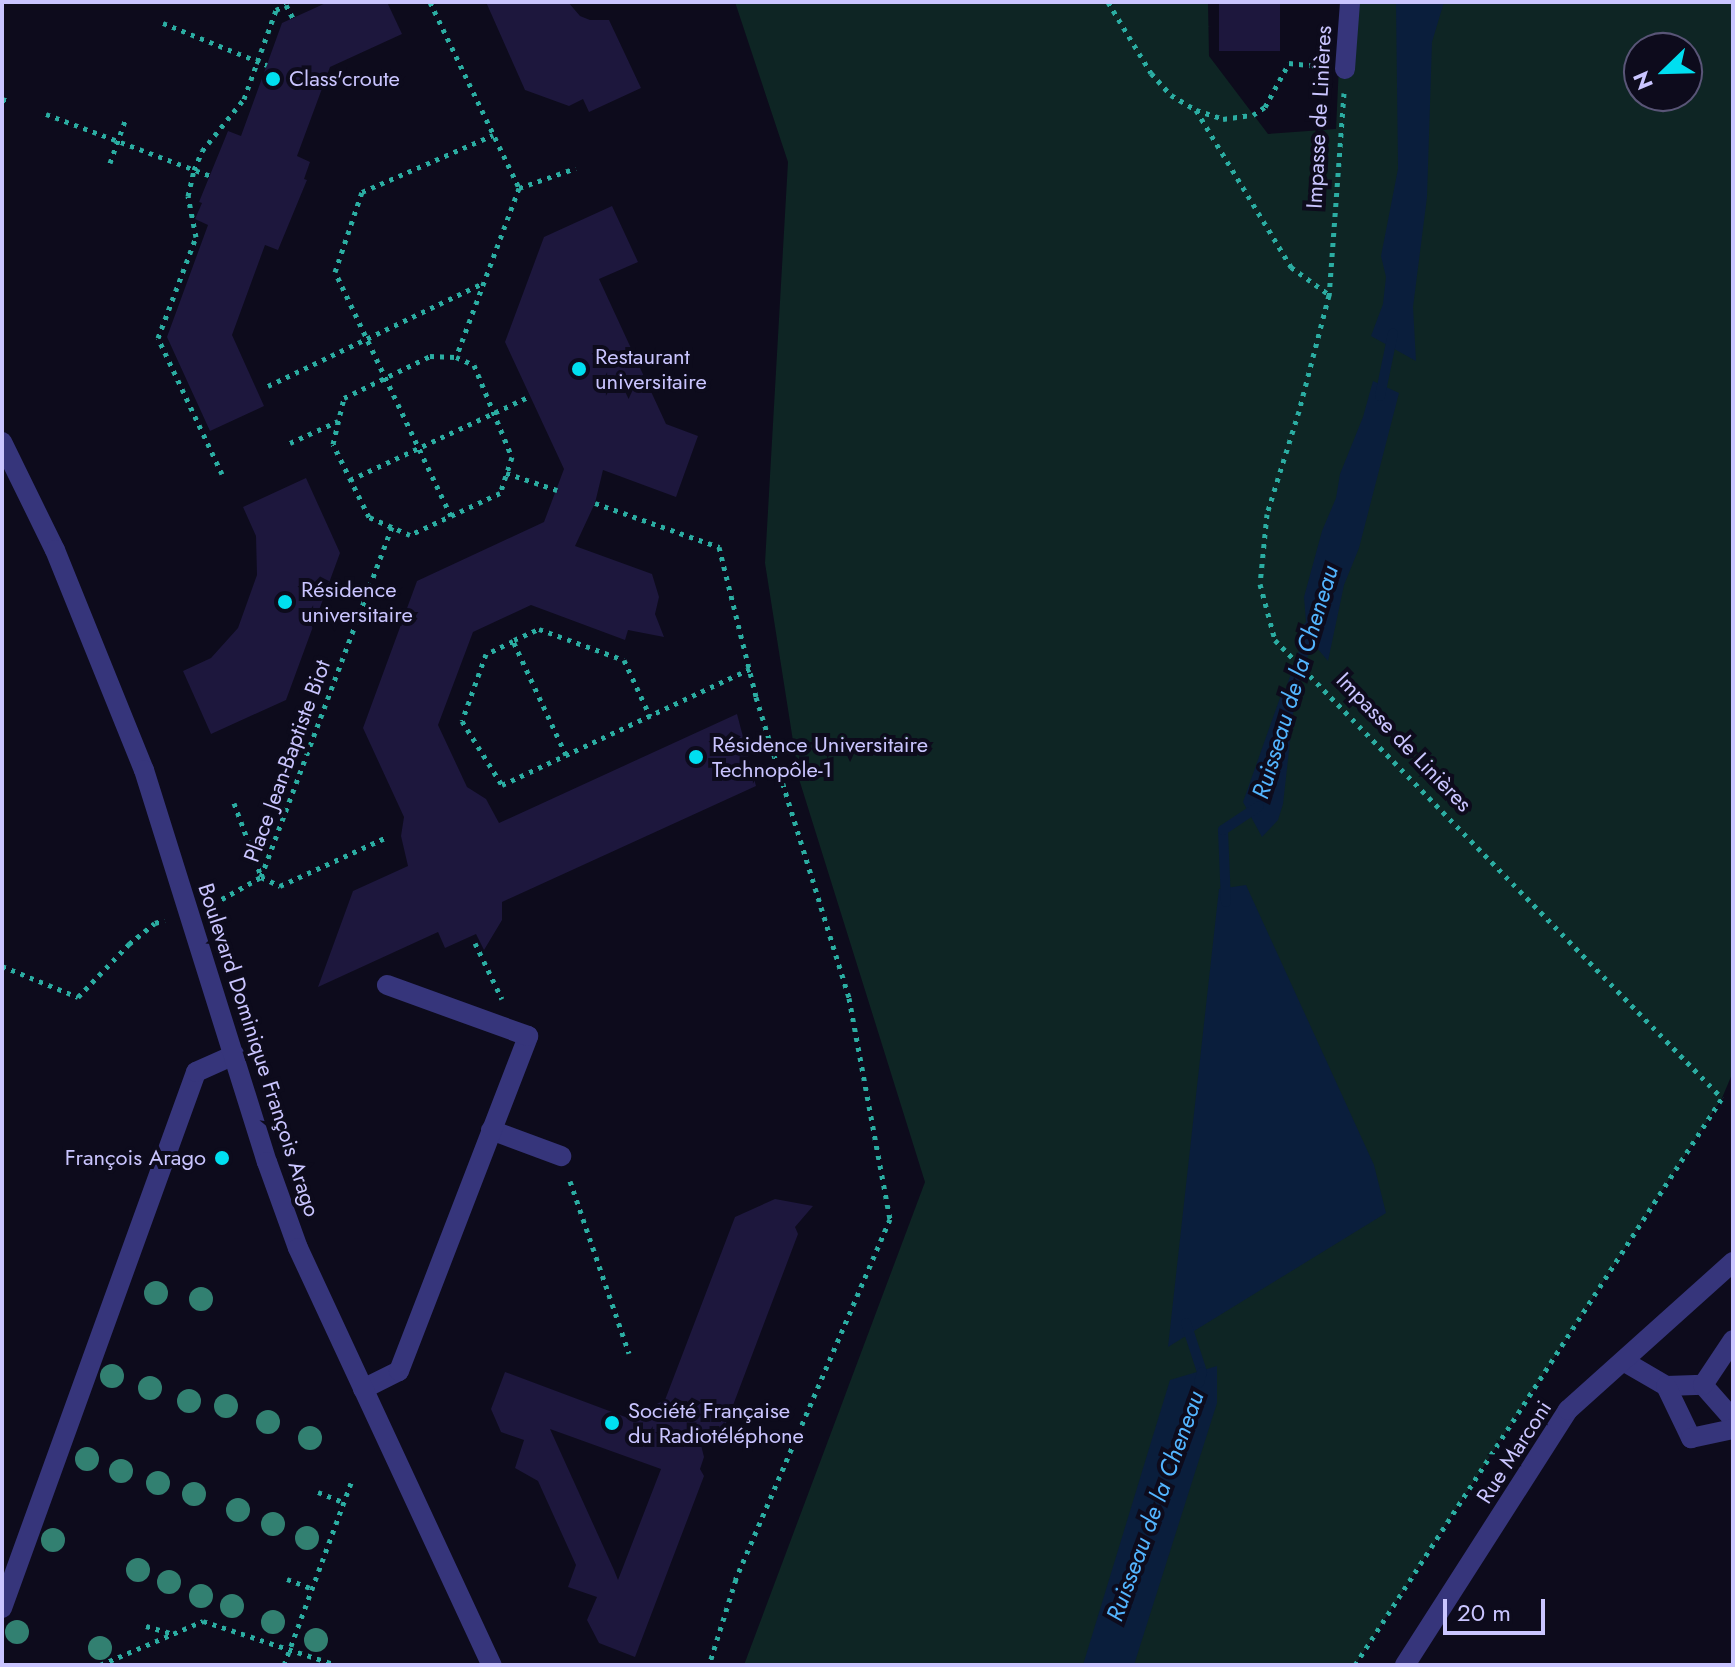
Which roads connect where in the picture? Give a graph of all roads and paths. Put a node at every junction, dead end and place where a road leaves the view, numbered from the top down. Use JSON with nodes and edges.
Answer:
{"nodes":[{"id":1,"x":430,"y":2,"type":"edge"},
{"id":2,"x":1108,"y":2,"type":"edge"},
{"id":3,"x":1350,"y":2,"type":"edge"},
{"id":4,"x":286,"y":3,"type":"edge"},
{"id":5,"x":293,"y":18,"type":"dead end"},
{"id":6,"x":163,"y":23,"type":"dead end"},
{"id":7,"x":257,"y":60,"type":"junction"},
{"id":8,"x":267,"y":65,"type":"dead end"},
{"id":9,"x":1345,"y":69,"type":"junction"},
{"id":10,"x":2,"y":99,"type":"edge"},
{"id":11,"x":11,"y":102,"type":"dead end"},
{"id":12,"x":1196,"y":110,"type":"junction"},
{"id":13,"x":46,"y":114,"type":"dead end"},
{"id":14,"x":126,"y":118,"type":"dead end"},
{"id":15,"x":493,"y":135,"type":"junction"},
{"id":16,"x":118,"y":141,"type":"junction"},
{"id":17,"x":110,"y":163,"type":"dead end"},
{"id":18,"x":576,"y":168,"type":"dead end"},
{"id":19,"x":194,"y":170,"type":"junction"},
{"id":20,"x":214,"y":177,"type":"dead end"},
{"id":21,"x":519,"y":188,"type":"junction"},
{"id":22,"x":483,"y":283,"type":"junction"},
{"id":23,"x":1329,"y":295,"type":"junction"},
{"id":24,"x":367,"y":338,"type":"junction"},
{"id":25,"x":456,"y":357,"type":"junction"},
{"id":26,"x":386,"y":377,"type":"junction"},
{"id":27,"x":268,"y":386,"type":"dead end"},
{"id":28,"x":530,"y":396,"type":"dead end"},
{"id":29,"x":494,"y":414,"type":"junction"},
{"id":30,"x":339,"y":420,"type":"junction"},
{"id":31,"x":2,"y":442,"type":"edge"},
{"id":32,"x":290,"y":443,"type":"dead end"},
{"id":33,"x":421,"y":448,"type":"junction"},
{"id":34,"x":506,"y":473,"type":"junction"},
{"id":35,"x":222,"y":474,"type":"dead end"},
{"id":36,"x":350,"y":480,"type":"junction"},
{"id":37,"x":557,"y":490,"type":"dead end"},
{"id":38,"x":595,"y":503,"type":"dead end"},
{"id":39,"x":451,"y":516,"type":"junction"},
{"id":40,"x":392,"y":527,"type":"junction"},
{"id":41,"x":513,"y":641,"type":"junction"},
{"id":42,"x":750,"y":669,"type":"junction"},
{"id":43,"x":650,"y":716,"type":"junction"},
{"id":44,"x":566,"y":755,"type":"junction"},
{"id":45,"x":234,"y":803,"type":"dead end"},
{"id":46,"x":387,"y":837,"type":"dead end"},
{"id":47,"x":261,"y":877,"type":"junction"},
{"id":48,"x":188,"y":912,"type":"junction"},
{"id":49,"x":475,"y":943,"type":"dead end"},
{"id":50,"x":2,"y":966,"type":"edge"},
{"id":51,"x":387,"y":985,"type":"dead end"},
{"id":52,"x":501,"y":997,"type":"dead end"},
{"id":53,"x":234,"y":1055,"type":"junction"},
{"id":54,"x":1722,"y":1098,"type":"junction"},
{"id":55,"x":1733,"y":1098,"type":"edge"},
{"id":56,"x":491,"y":1130,"type":"junction"},
{"id":57,"x":561,"y":1156,"type":"joint"},
{"id":58,"x":1733,"y":1262,"type":"edge"},
{"id":59,"x":1733,"y":1340,"type":"edge"},
{"id":60,"x":629,"y":1353,"type":"dead end"},
{"id":61,"x":1625,"y":1362,"type":"junction"},
{"id":62,"x":1703,"y":1385,"type":"junction"},
{"id":63,"x":1666,"y":1386,"type":"junction"},
{"id":64,"x":363,"y":1389,"type":"junction"},
{"id":65,"x":1733,"y":1419,"type":"edge"},
{"id":66,"x":1733,"y":1429,"type":"edge"},
{"id":67,"x":351,"y":1483,"type":"dead end"},
{"id":68,"x":318,"y":1492,"type":"dead end"},
{"id":69,"x":343,"y":1502,"type":"junction"},
{"id":70,"x":287,"y":1579,"type":"dead end"},
{"id":71,"x":311,"y":1588,"type":"junction"},
{"id":72,"x":2,"y":1608,"type":"edge"},
{"id":73,"x":146,"y":1626,"type":"dead end"},
{"id":74,"x":171,"y":1633,"type":"junction"},
{"id":75,"x":291,"y":1649,"type":"junction"},
{"id":76,"x":100,"y":1665,"type":"edge"},
{"id":77,"x":284,"y":1665,"type":"edge"},
{"id":78,"x":337,"y":1665,"type":"edge"},
{"id":79,"x":492,"y":1665,"type":"edge"},
{"id":80,"x":709,"y":1665,"type":"edge"},
{"id":81,"x":1355,"y":1665,"type":"edge"},
{"id":82,"x":1405,"y":1665,"type":"edge"}],
"edges":[{"from":1,"to":15,"type":"path"},
{"from":2,"to":12,"type":"path"},
{"from":3,"to":9,"type":"street","name":"Impasse de Linières"},
{"from":4,"to":5,"type":"path"},
{"from":4,"to":7,"type":"path"},
{"from":6,"to":7,"type":"path"},
{"from":7,"to":8,"type":"path"},
{"from":7,"to":19,"type":"path"},
{"from":9,"to":12,"type":"path"},
{"from":9,"to":23,"type":"path","name":"Impasse de Linières"},
{"from":10,"to":11,"type":"path"},
{"from":12,"to":23,"type":"path"},
{"from":13,"to":16,"type":"path"},
{"from":14,"to":16,"type":"path"},
{"from":15,"to":21,"type":"path"},
{"from":15,"to":24,"type":"path"},
{"from":16,"to":17,"type":"path"},
{"from":16,"to":19,"type":"path"},
{"from":18,"to":21,"type":"path"},
{"from":19,"to":20,"type":"path"},
{"from":19,"to":35,"type":"path"},
{"from":21,"to":22,"type":"path"},
{"from":22,"to":24,"type":"path"},
{"from":22,"to":25,"type":"path"},
{"from":23,"to":54,"type":"path","name":"Impasse de Linières"},
{"from":24,"to":26,"type":"path"},
{"from":24,"to":27,"type":"path"},
{"from":25,"to":26,"type":"path"},
{"from":25,"to":29,"type":"path"},
{"from":26,"to":30,"type":"path"},
{"from":26,"to":33,"type":"path"},
{"from":28,"to":29,"type":"path"},
{"from":29,"to":33,"type":"path"},
{"from":29,"to":34,"type":"path"},
{"from":30,"to":32,"type":"path"},
{"from":30,"to":36,"type":"path"},
{"from":31,"to":48,"type":"street","name":"Boulevard Dominique François Arago"},
{"from":33,"to":36,"type":"path"},
{"from":33,"to":39,"type":"path"},
{"from":34,"to":37,"type":"path"},
{"from":34,"to":39,"type":"path"},
{"from":36,"to":40,"type":"path"},
{"from":38,"to":42,"type":"path"},
{"from":39,"to":40,"type":"path"},
{"from":40,"to":47,"type":"path","name":"Place Jean-Baptiste Biot"},
{"from":41,"to":43,"type":"path"},
{"from":41,"to":44,"type":"path"},
{"from":41,"to":44,"type":"path"},
{"from":42,"to":43,"type":"path"},
{"from":42,"to":80,"type":"path"},
{"from":43,"to":44,"type":"path"},
{"from":45,"to":47,"type":"path"},
{"from":46,"to":47,"type":"path","name":"Place Jean-Baptiste Biot"},
{"from":47,"to":48,"type":"path"},
{"from":48,"to":50,"type":"path"},
{"from":48,"to":53,"type":"street","name":"Boulevard Dominique François Arago"},
{"from":49,"to":52,"type":"path"},
{"from":51,"to":56,"type":"street"},
{"from":53,"to":64,"type":"street","name":"Boulevard Dominique François Arago"},
{"from":53,"to":72,"type":"street"},
{"from":54,"to":55,"type":"path"},
{"from":54,"to":81,"type":"path"},
{"from":56,"to":57,"type":"street"},
{"from":56,"to":64,"type":"street"},
{"from":57,"to":60,"type":"path"},
{"from":58,"to":61,"type":"street","name":"Rue Marconi"},
{"from":59,"to":62,"type":"street"},
{"from":61,"to":63,"type":"street"},
{"from":61,"to":82,"type":"street","name":"Rue Marconi"},
{"from":62,"to":63,"type":"street"},
{"from":62,"to":65,"type":"street"},
{"from":63,"to":66,"type":"street"},
{"from":64,"to":79,"type":"street","name":"Boulevard Dominique François Arago"},
{"from":67,"to":69,"type":"path"},
{"from":68,"to":69,"type":"path"},
{"from":69,"to":71,"type":"path"},
{"from":70,"to":71,"type":"path"},
{"from":71,"to":75,"type":"path"},
{"from":73,"to":74,"type":"path"},
{"from":74,"to":75,"type":"path"},
{"from":74,"to":76,"type":"path"},
{"from":75,"to":77,"type":"path"},
{"from":75,"to":78,"type":"path"}]}
